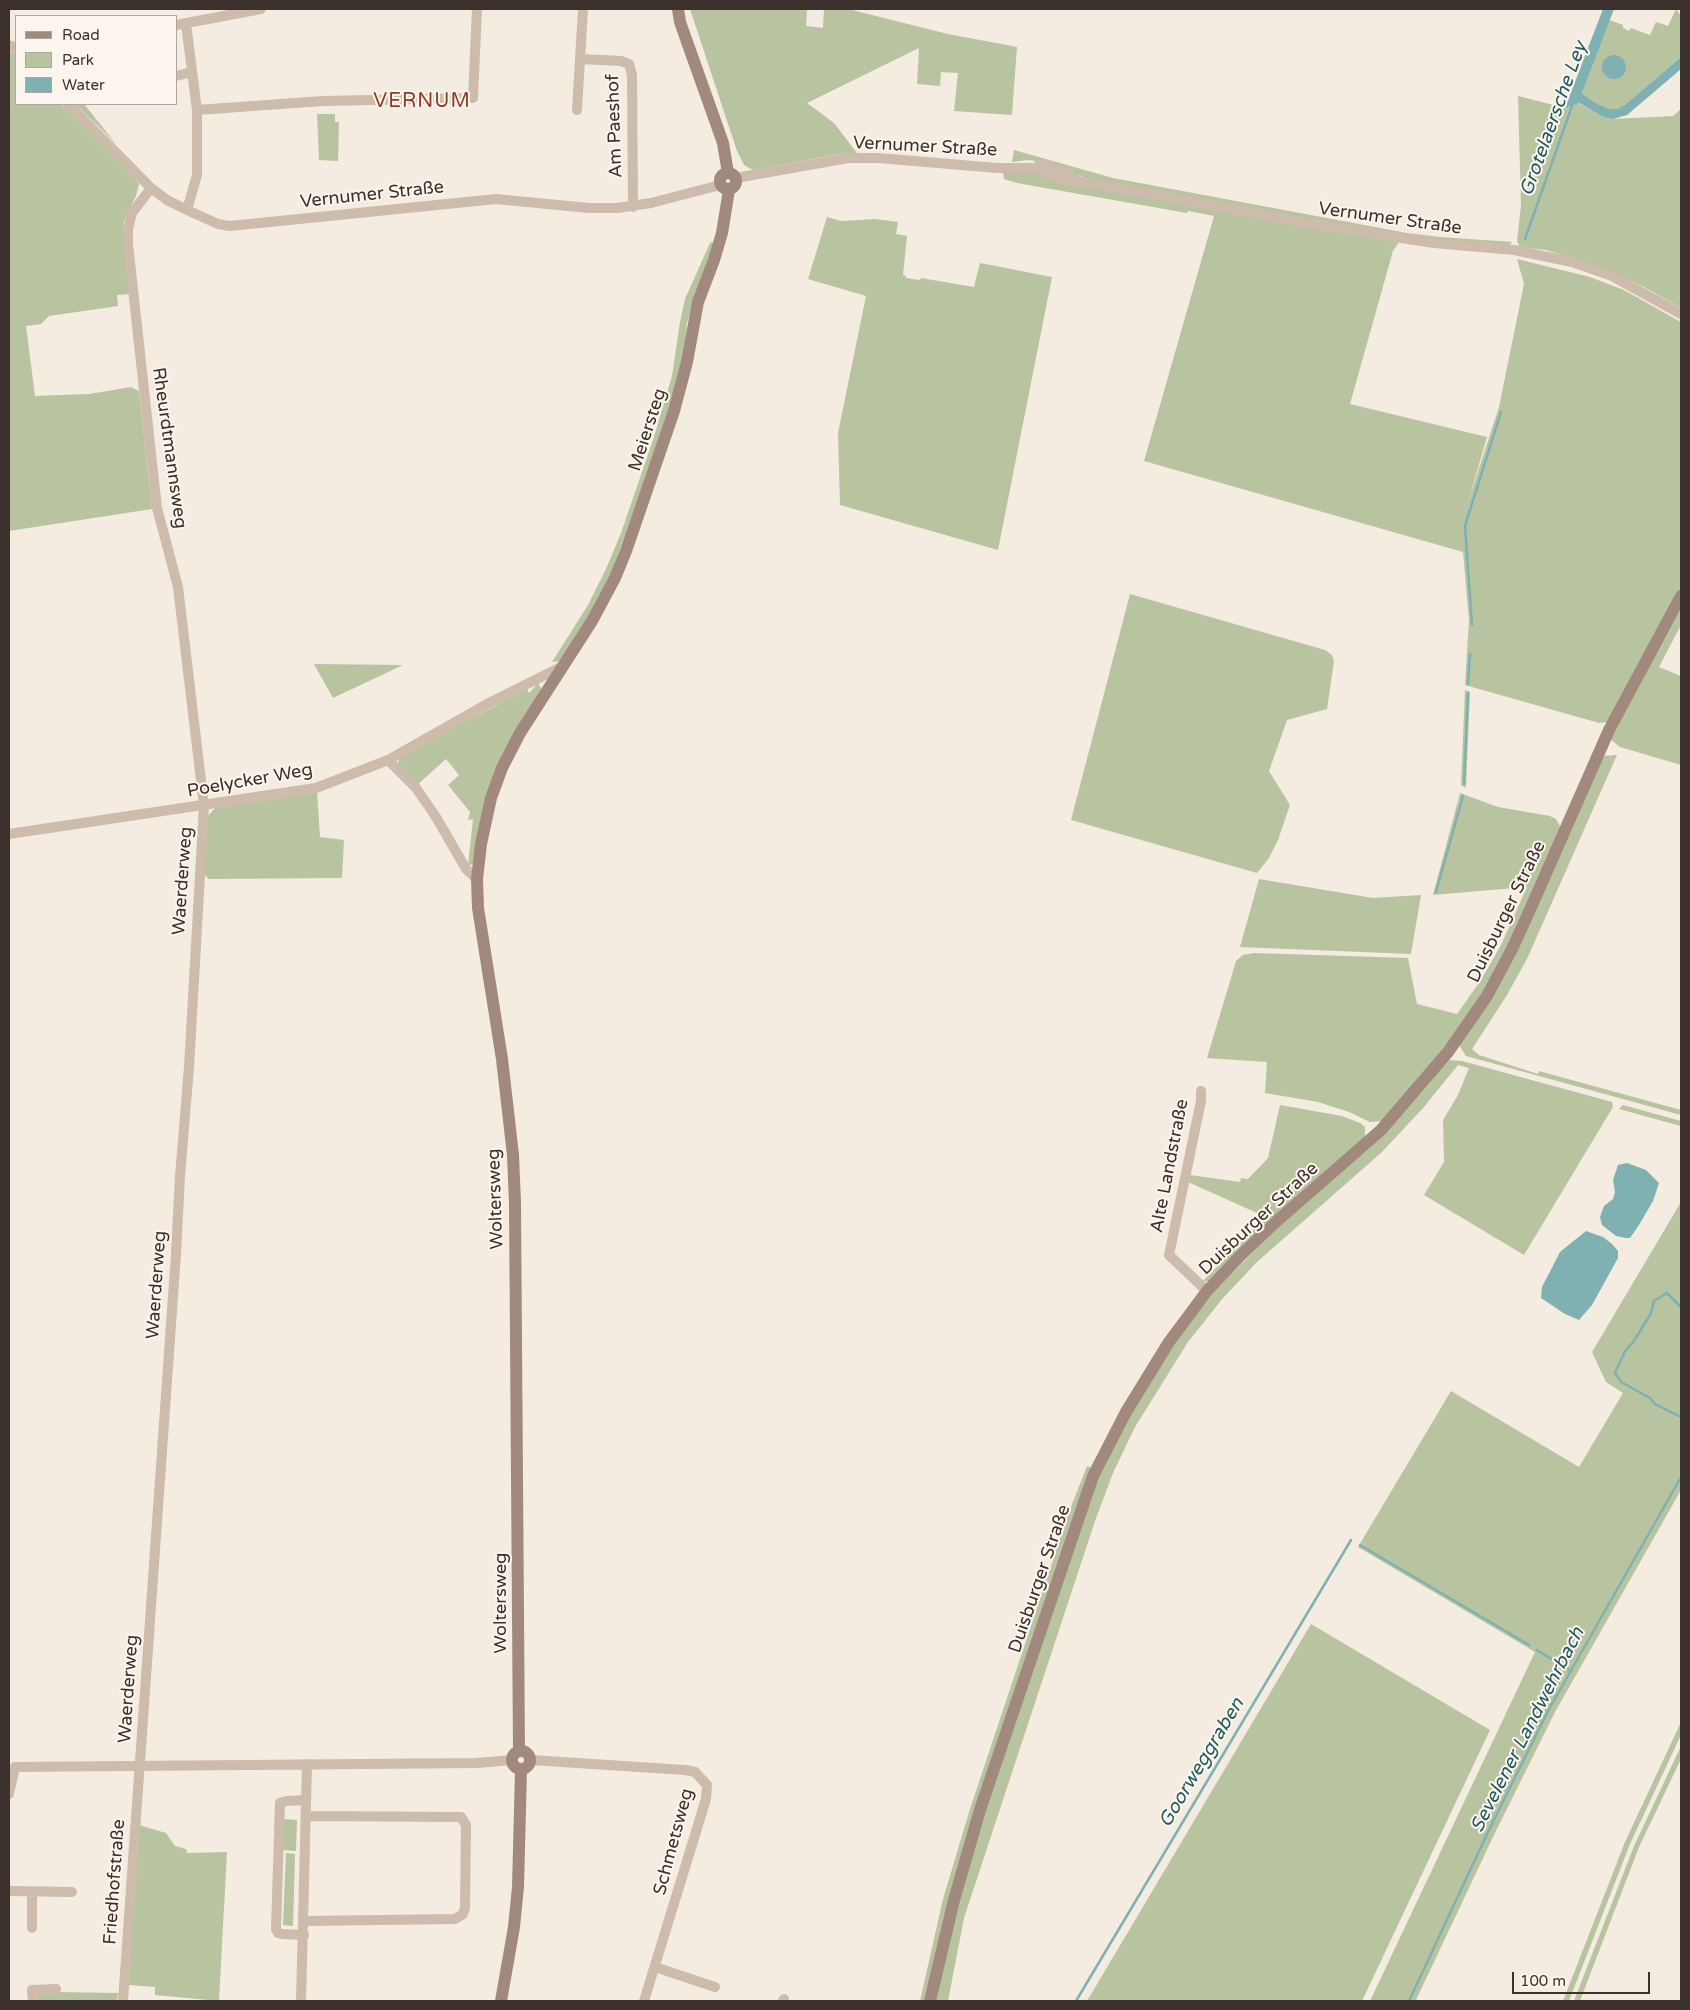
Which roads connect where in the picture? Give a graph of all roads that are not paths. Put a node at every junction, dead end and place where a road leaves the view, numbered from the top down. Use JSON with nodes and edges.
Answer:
{"nodes":[{"id":1,"x":261,"y":9,"type":"edge"},
{"id":2,"x":477,"y":9,"type":"edge"},
{"id":3,"x":583,"y":9,"type":"edge"},
{"id":4,"x":678,"y":9,"type":"edge"},
{"id":5,"x":181,"y":25,"type":"edge"},
{"id":6,"x":581,"y":59,"type":"junction"},
{"id":7,"x":192,"y":72,"type":"junction"},
{"id":8,"x":178,"y":76,"type":"edge"},
{"id":9,"x":69,"y":105,"type":"edge"},
{"id":10,"x":197,"y":110,"type":"junction"},
{"id":11,"x":577,"y":110,"type":"dead end"},
{"id":12,"x":732,"y":176,"type":"junction"},
{"id":13,"x":151,"y":188,"type":"junction"},
{"id":14,"x":725,"y":188,"type":"junction"},
{"id":15,"x":633,"y":207,"type":"junction"},
{"id":16,"x":187,"y":210,"type":"junction"},
{"id":17,"x":1681,"y":314,"type":"edge"},
{"id":18,"x":1681,"y":596,"type":"edge"},
{"id":19,"x":561,"y":667,"type":"junction"},
{"id":20,"x":388,"y":760,"type":"junction"},
{"id":21,"x":204,"y":806,"type":"junction"},
{"id":22,"x":9,"y":834,"type":"edge"},
{"id":23,"x":477,"y":879,"type":"junction"},
{"id":24,"x":1201,"y":1091,"type":"dead end"},
{"id":25,"x":1207,"y":1291,"type":"junction"},
{"id":26,"x":516,"y":1756,"type":"junction"},
{"id":27,"x":531,"y":1760,"type":"junction"},
{"id":28,"x":307,"y":1764,"type":"junction"},
{"id":29,"x":140,"y":1766,"type":"junction"},
{"id":30,"x":521,"y":1770,"type":"junction"},
{"id":31,"x":9,"y":1794,"type":"edge"},
{"id":32,"x":306,"y":1800,"type":"junction"},
{"id":33,"x":306,"y":1816,"type":"junction"},
{"id":34,"x":9,"y":1891,"type":"edge"},
{"id":35,"x":32,"y":1892,"type":"junction"},
{"id":36,"x":72,"y":1892,"type":"dead end"},
{"id":37,"x":304,"y":1921,"type":"junction"},
{"id":38,"x":32,"y":1928,"type":"dead end"},
{"id":39,"x":304,"y":1935,"type":"junction"},
{"id":40,"x":655,"y":1967,"type":"junction"},
{"id":41,"x":715,"y":1987,"type":"dead end"},
{"id":42,"x":56,"y":1989,"type":"dead end"},
{"id":43,"x":33,"y":2001,"type":"edge"},
{"id":44,"x":123,"y":2001,"type":"edge"},
{"id":45,"x":301,"y":2001,"type":"edge"},
{"id":46,"x":501,"y":2001,"type":"edge"},
{"id":47,"x":644,"y":2001,"type":"edge"},
{"id":48,"x":930,"y":2001,"type":"edge"}],
"edges":[{"from":1,"to":5,"type":"street"},
{"from":2,"to":10,"type":"street"},
{"from":3,"to":6,"type":"street"},
{"from":4,"to":12,"type":"street"},
{"from":5,"to":7,"type":"street"},
{"from":6,"to":11,"type":"street"},
{"from":6,"to":15,"type":"street","name":"Am Paeshof"},
{"from":7,"to":8,"type":"street"},
{"from":7,"to":10,"type":"street"},
{"from":9,"to":13,"type":"street","name":"Vernumer Straße"},
{"from":10,"to":16,"type":"street"},
{"from":12,"to":14,"type":"street","name":"Meiersteg"},
{"from":12,"to":17,"type":"street","name":"Vernumer Straße"},
{"from":13,"to":16,"type":"street","name":"Vernumer Straße"},
{"from":13,"to":21,"type":"street","name":"Rheurdtmannsweg"},
{"from":14,"to":15,"type":"street","name":"Vernumer Straße"},
{"from":14,"to":19,"type":"street","name":"Meiersteg"},
{"from":15,"to":16,"type":"street","name":"Vernumer Straße"},
{"from":18,"to":25,"type":"street","name":"Duisburger Straße"},
{"from":19,"to":20,"type":"street","name":"Poelycker Weg"},
{"from":19,"to":23,"type":"street","name":"Woltersweg"},
{"from":20,"to":21,"type":"street","name":"Poelycker Weg"},
{"from":20,"to":23,"type":"street"},
{"from":21,"to":22,"type":"street","name":"Poelycker Weg"},
{"from":21,"to":29,"type":"street","name":"Waerderweg"},
{"from":23,"to":26,"type":"street","name":"Woltersweg"},
{"from":24,"to":25,"type":"street","name":"Alte Landstraße"},
{"from":25,"to":48,"type":"street","name":"Duisburger Straße"},
{"from":26,"to":27,"type":"street"},
{"from":26,"to":28,"type":"street","name":"Waerderweg"},
{"from":26,"to":30,"type":"street"},
{"from":27,"to":30,"type":"street"},
{"from":27,"to":40,"type":"street","name":"Schmetsweg"},
{"from":28,"to":29,"type":"street","name":"Waerderweg"},
{"from":28,"to":32,"type":"street"},
{"from":29,"to":31,"type":"street","name":"Waerderweg"},
{"from":29,"to":44,"type":"street","name":"Friedhofstraße"},
{"from":30,"to":46,"type":"street"},
{"from":32,"to":33,"type":"street"},
{"from":32,"to":39,"type":"street"},
{"from":33,"to":37,"type":"street"},
{"from":33,"to":37,"type":"street"},
{"from":34,"to":35,"type":"street"},
{"from":35,"to":36,"type":"street"},
{"from":35,"to":38,"type":"street"},
{"from":37,"to":39,"type":"street"},
{"from":39,"to":45,"type":"street"},
{"from":40,"to":41,"type":"street"},
{"from":40,"to":47,"type":"street","name":"Schmetsweg"},
{"from":42,"to":43,"type":"street"}]}
